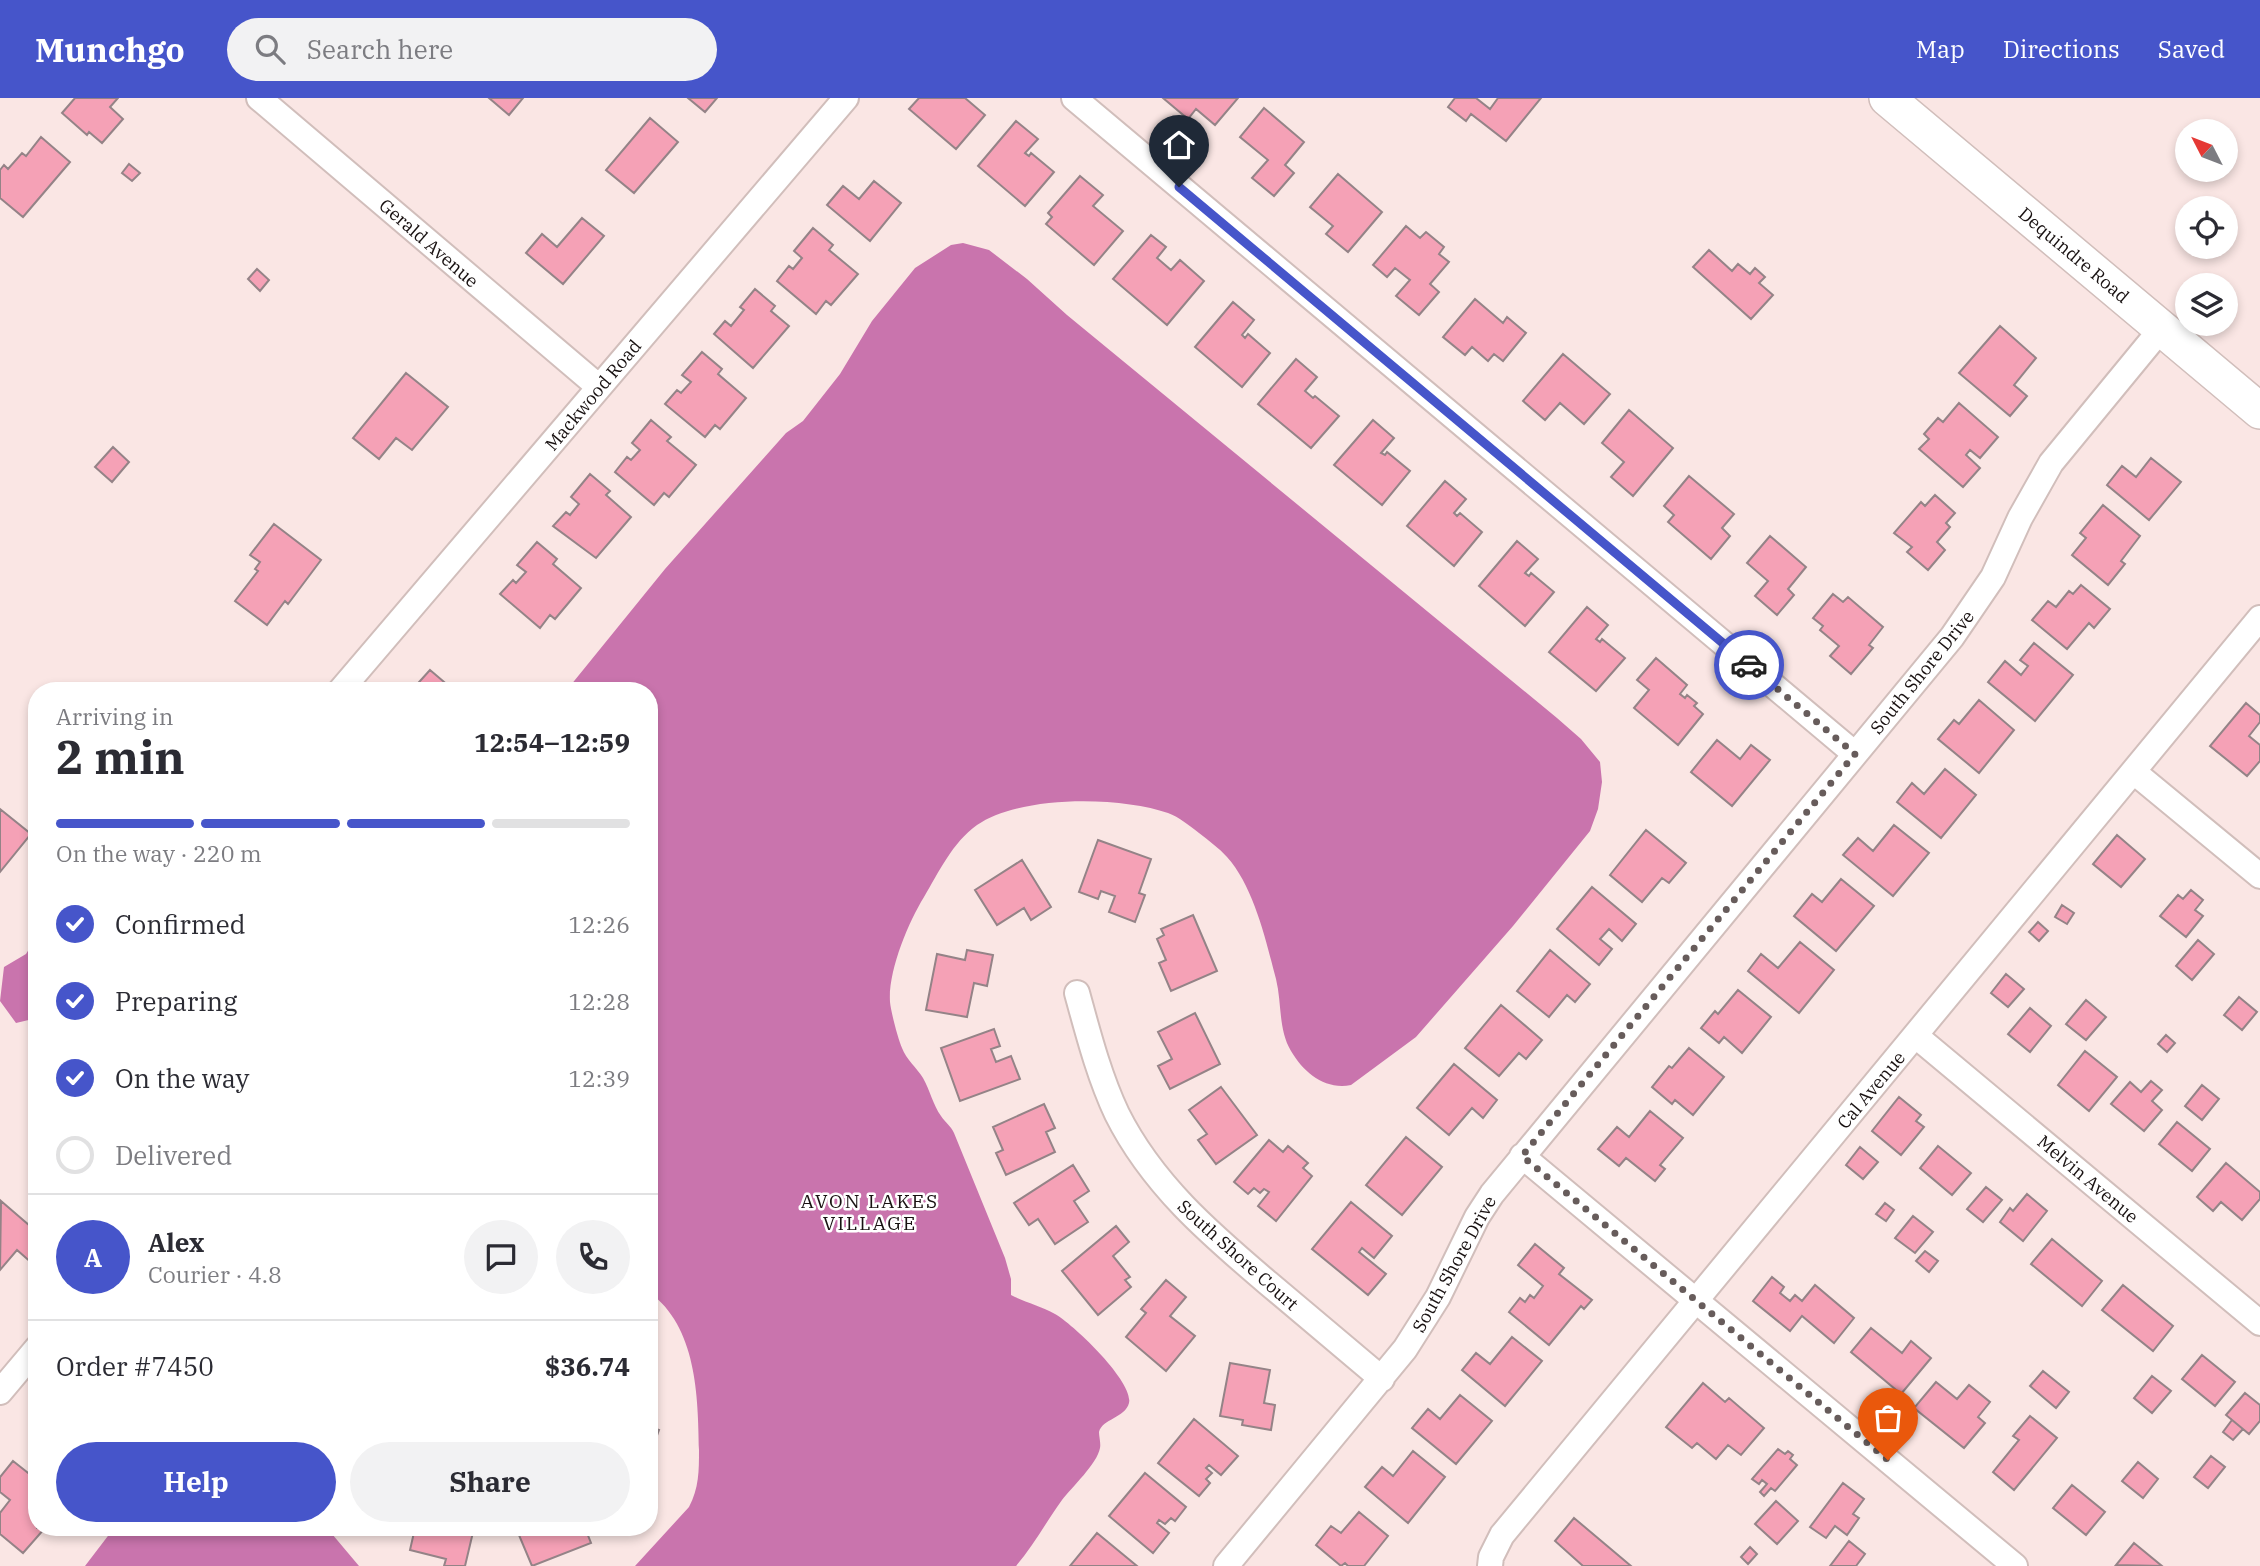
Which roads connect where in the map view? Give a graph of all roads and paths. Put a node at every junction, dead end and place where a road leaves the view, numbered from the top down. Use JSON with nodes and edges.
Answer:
{"nodes":[{"id":1,"x":258,"y":98,"type":"edge"},
{"id":2,"x":846,"y":98,"type":"edge"},
{"id":3,"x":1074,"y":98,"type":"edge"},
{"id":4,"x":1888,"y":98,"type":"edge"},
{"id":5,"x":2162,"y":328,"type":"junction"},
{"id":6,"x":599,"y":387,"type":"junction"},
{"id":7,"x":2260,"y":411,"type":"edge"},
{"id":8,"x":2260,"y":618,"type":"edge"},
{"id":9,"x":348,"y":682,"type":"edge"},
{"id":10,"x":1855,"y":754,"type":"junction"},
{"id":11,"x":2134,"y":772,"type":"junction"},
{"id":12,"x":2260,"y":876,"type":"edge"},
{"id":13,"x":1077,"y":993,"type":"dead end"},
{"id":14,"x":1916,"y":1036,"type":"junction"},
{"id":15,"x":1522,"y":1156,"type":"junction"},
{"id":16,"x":1697,"y":1301,"type":"junction"},
{"id":17,"x":2260,"y":1323,"type":"edge"},
{"id":18,"x":28,"y":1359,"type":"edge"},
{"id":19,"x":1381,"y":1379,"type":"junction"},
{"id":20,"x":0,"y":1392,"type":"edge"},
{"id":21,"x":1226,"y":1566,"type":"edge"},
{"id":22,"x":1490,"y":1566,"type":"edge"},
{"id":23,"x":2015,"y":1566,"type":"edge"}],
"edges":[{"from":1,"to":6,"type":"street","name":"Gerald Avenue"},
{"from":2,"to":6,"type":"street","name":"Mackwood Road"},
{"from":3,"to":10,"type":"street"},
{"from":4,"to":5,"type":"main road","name":"Dequindre Road"},
{"from":5,"to":7,"type":"main road","name":"Dequindre Road"},
{"from":5,"to":10,"type":"street","name":"South Shore Drive"},
{"from":6,"to":9,"type":"street","name":"Mackwood Road"},
{"from":8,"to":11,"type":"street","name":"Cal Avenue"},
{"from":10,"to":15,"type":"street","name":"South Shore Drive"},
{"from":11,"to":12,"type":"street"},
{"from":11,"to":14,"type":"street","name":"Cal Avenue"},
{"from":13,"to":19,"type":"street","name":"South Shore Court"},
{"from":14,"to":16,"type":"street","name":"Cal Avenue"},
{"from":14,"to":17,"type":"street","name":"Melvin Avenue"},
{"from":15,"to":16,"type":"street"},
{"from":15,"to":19,"type":"street","name":"South Shore Drive"},
{"from":16,"to":22,"type":"street","name":"Cal Avenue"},
{"from":16,"to":23,"type":"street"},
{"from":18,"to":20,"type":"street"},
{"from":19,"to":21,"type":"street","name":"South Shore Drive"}]}
